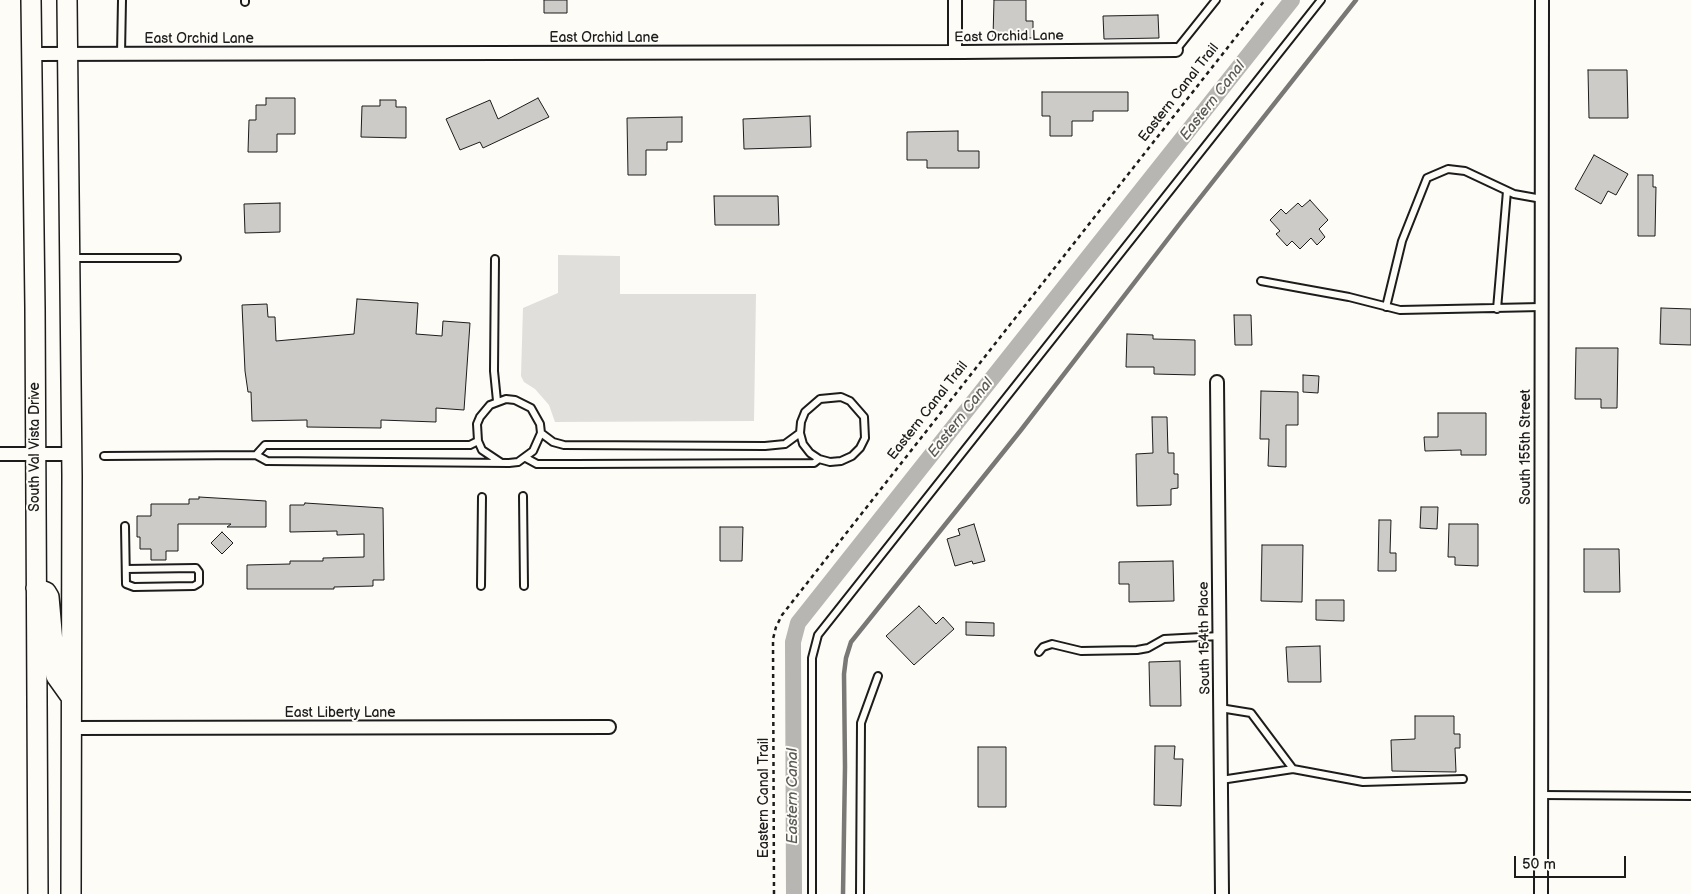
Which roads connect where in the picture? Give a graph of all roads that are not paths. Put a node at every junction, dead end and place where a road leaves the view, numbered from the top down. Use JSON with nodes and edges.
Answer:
{"nodes":[{"id":1,"x":31,"y":0,"type":"edge"},
{"id":2,"x":67,"y":0,"type":"edge"},
{"id":3,"x":122,"y":0,"type":"edge"},
{"id":4,"x":955,"y":0,"type":"edge"},
{"id":5,"x":1216,"y":0,"type":"edge"},
{"id":6,"x":1321,"y":0,"type":"edge"},
{"id":7,"x":1542,"y":0,"type":"edge"},
{"id":8,"x":1176,"y":50,"type":"joint"},
{"id":9,"x":955,"y":52,"type":"junction"},
{"id":10,"x":31,"y":54,"type":"junction"},
{"id":11,"x":67,"y":54,"type":"junction"},
{"id":12,"x":122,"y":54,"type":"junction"},
{"id":13,"x":1506,"y":190,"type":"junction"},
{"id":14,"x":1542,"y":198,"type":"junction"},
{"id":15,"x":68,"y":258,"type":"junction"},
{"id":16,"x":178,"y":258,"type":"dead end"},
{"id":17,"x":495,"y":259,"type":"dead end"},
{"id":18,"x":1262,"y":281,"type":"dead end"},
{"id":19,"x":1386,"y":307,"type":"junction"},
{"id":20,"x":1541,"y":307,"type":"junction"},
{"id":21,"x":1496,"y":309,"type":"junction"},
{"id":22,"x":1217,"y":382,"type":"dead end"},
{"id":23,"x":497,"y":401,"type":"junction"},
{"id":24,"x":540,"y":433,"type":"junction"},
{"id":25,"x":800,"y":433,"type":"junction"},
{"id":26,"x":478,"y":441,"type":"junction"},
{"id":27,"x":35,"y":453,"type":"junction"},
{"id":28,"x":0,"y":454,"type":"edge"},
{"id":29,"x":71,"y":454,"type":"junction"},
{"id":30,"x":256,"y":455,"type":"junction"},
{"id":31,"x":104,"y":456,"type":"dead end"},
{"id":32,"x":526,"y":458,"type":"junction"},
{"id":33,"x":819,"y":459,"type":"junction"},
{"id":34,"x":500,"y":462,"type":"junction"},
{"id":35,"x":523,"y":496,"type":"dead end"},
{"id":36,"x":482,"y":497,"type":"dead end"},
{"id":37,"x":125,"y":526,"type":"dead end"},
{"id":38,"x":126,"y":569,"type":"junction"},
{"id":39,"x":481,"y":586,"type":"dead end"},
{"id":40,"x":524,"y":586,"type":"dead end"},
{"id":41,"x":36,"y":588,"type":"junction"},
{"id":42,"x":1220,"y":636,"type":"junction"},
{"id":43,"x":1039,"y":652,"type":"dead end"},
{"id":44,"x":878,"y":676,"type":"dead end"},
{"id":45,"x":71,"y":697,"type":"junction"},
{"id":46,"x":1220,"y":708,"type":"junction"},
{"id":47,"x":609,"y":727,"type":"dead end"},
{"id":48,"x":71,"y":728,"type":"junction"},
{"id":49,"x":1294,"y":769,"type":"junction"},
{"id":50,"x":1464,"y":779,"type":"dead end"},
{"id":51,"x":1221,"y":780,"type":"junction"},
{"id":52,"x":1541,"y":795,"type":"junction"},
{"id":53,"x":1691,"y":796,"type":"edge"},
{"id":54,"x":38,"y":894,"type":"edge"},
{"id":55,"x":70,"y":894,"type":"edge"},
{"id":56,"x":812,"y":894,"type":"edge"},
{"id":57,"x":860,"y":894,"type":"edge"},
{"id":58,"x":1222,"y":894,"type":"edge"},
{"id":59,"x":1541,"y":894,"type":"edge"}],
"edges":[{"from":1,"to":10,"type":"main road","name":"South Val Vista Drive"},
{"from":2,"to":11,"type":"main road"},
{"from":3,"to":12,"type":"lane"},
{"from":4,"to":9,"type":"street"},
{"from":5,"to":8,"type":"lane"},
{"from":6,"to":56,"type":"lane"},
{"from":7,"to":14,"type":"street","name":"South 155th Street"},
{"from":8,"to":9,"type":"street","name":"East Orchid Lane"},
{"from":9,"to":12,"type":"street","name":"East Orchid Lane"},
{"from":10,"to":11,"type":"street","name":"East Orchid Lane"},
{"from":10,"to":27,"type":"main road","name":"South Val Vista Drive"},
{"from":11,"to":12,"type":"street","name":"East Orchid Lane"},
{"from":11,"to":15,"type":"main road"},
{"from":13,"to":14,"type":"lane"},
{"from":13,"to":19,"type":"lane"},
{"from":13,"to":21,"type":"lane"},
{"from":14,"to":20,"type":"street","name":"South 155th Street"},
{"from":15,"to":16,"type":"lane"},
{"from":15,"to":29,"type":"main road"},
{"from":17,"to":23,"type":"lane"},
{"from":18,"to":19,"type":"lane"},
{"from":19,"to":21,"type":"lane"},
{"from":20,"to":21,"type":"lane"},
{"from":20,"to":52,"type":"street","name":"South 155th Street"},
{"from":22,"to":42,"type":"street","name":"South 154th Place"},
{"from":23,"to":24,"type":"lane"},
{"from":23,"to":26,"type":"lane"},
{"from":24,"to":25,"type":"lane"},
{"from":24,"to":32,"type":"lane"},
{"from":25,"to":33,"type":"lane"},
{"from":25,"to":33,"type":"lane"},
{"from":26,"to":30,"type":"lane"},
{"from":26,"to":34,"type":"lane"},
{"from":27,"to":28,"type":"street"},
{"from":27,"to":29,"type":"street"},
{"from":27,"to":41,"type":"main road","name":"South Val Vista Drive"},
{"from":29,"to":45,"type":"main road"},
{"from":30,"to":31,"type":"lane"},
{"from":30,"to":34,"type":"lane"},
{"from":32,"to":33,"type":"lane"},
{"from":32,"to":34,"type":"lane"},
{"from":35,"to":40,"type":"lane"},
{"from":36,"to":39,"type":"lane"},
{"from":37,"to":38,"type":"lane"},
{"from":38,"to":38,"type":"lane"},
{"from":41,"to":45,"type":"main road"},
{"from":41,"to":54,"type":"main road","name":"South Val Vista Drive"},
{"from":42,"to":43,"type":"lane"},
{"from":42,"to":46,"type":"street","name":"South 154th Place"},
{"from":44,"to":57,"type":"lane"},
{"from":45,"to":48,"type":"main road"},
{"from":46,"to":49,"type":"lane"},
{"from":46,"to":51,"type":"street","name":"South 154th Place"},
{"from":47,"to":48,"type":"street","name":"East Liberty Lane"},
{"from":48,"to":55,"type":"main road"},
{"from":49,"to":50,"type":"lane"},
{"from":49,"to":51,"type":"lane"},
{"from":51,"to":58,"type":"street","name":"South 154th Place"},
{"from":52,"to":53,"type":"lane"},
{"from":52,"to":59,"type":"street","name":"South 155th Street"}]}
